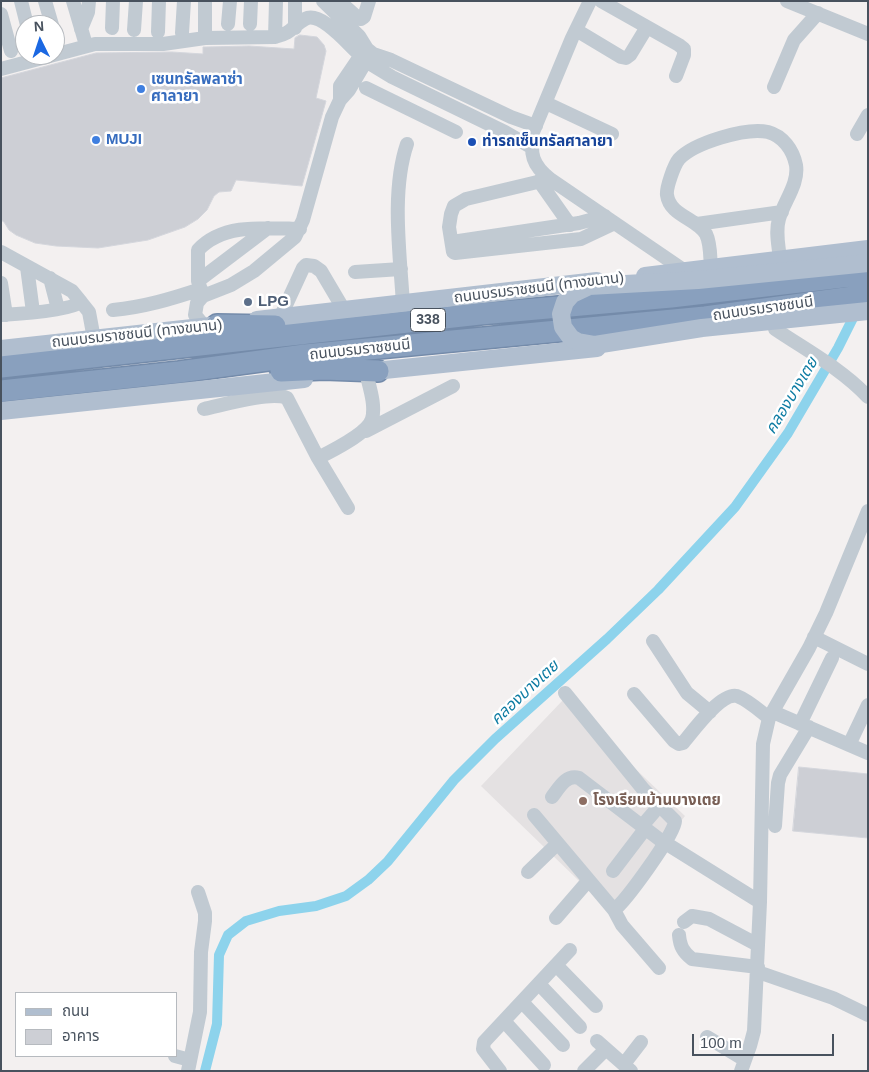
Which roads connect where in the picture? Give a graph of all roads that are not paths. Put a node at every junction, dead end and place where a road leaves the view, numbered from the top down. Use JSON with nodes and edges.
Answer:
{"nodes":[{"id":1,"x":20,"y":1,"type":"edge"},
{"id":2,"x":45,"y":1,"type":"edge"},
{"id":3,"x":73,"y":1,"type":"edge"},
{"id":4,"x":89,"y":1,"type":"edge"},
{"id":5,"x":113,"y":1,"type":"edge"},
{"id":6,"x":136,"y":1,"type":"edge"},
{"id":7,"x":159,"y":1,"type":"edge"},
{"id":8,"x":184,"y":1,"type":"edge"},
{"id":9,"x":205,"y":1,"type":"edge"},
{"id":10,"x":230,"y":1,"type":"edge"},
{"id":11,"x":251,"y":1,"type":"edge"},
{"id":12,"x":276,"y":1,"type":"edge"},
{"id":13,"x":295,"y":1,"type":"edge"},
{"id":14,"x":323,"y":1,"type":"edge"},
{"id":15,"x":369,"y":1,"type":"edge"},
{"id":16,"x":590,"y":1,"type":"edge"},
{"id":17,"x":601,"y":1,"type":"edge"},
{"id":18,"x":787,"y":1,"type":"edge"},
{"id":19,"x":340,"y":2,"type":"edge"},
{"id":20,"x":818,"y":13,"type":"junction"},
{"id":21,"x":1,"y":14,"type":"edge"},
{"id":22,"x":24,"y":15,"type":"edge"},
{"id":23,"x":49,"y":15,"type":"edge"},
{"id":24,"x":228,"y":24,"type":"dead end"},
{"id":25,"x":250,"y":24,"type":"dead end"},
{"id":26,"x":647,"y":27,"type":"junction"},
{"id":27,"x":112,"y":28,"type":"dead end"},
{"id":28,"x":295,"y":28,"type":"junction"},
{"id":29,"x":81,"y":29,"type":"junction"},
{"id":30,"x":134,"y":30,"type":"dead end"},
{"id":31,"x":576,"y":30,"type":"junction"},
{"id":32,"x":158,"y":32,"type":"dead end"},
{"id":33,"x":182,"y":33,"type":"dead end"},
{"id":34,"x":868,"y":34,"type":"edge"},
{"id":35,"x":275,"y":37,"type":"junction"},
{"id":36,"x":205,"y":38,"type":"junction"},
{"id":37,"x":86,"y":45,"type":"junction"},
{"id":38,"x":11,"y":51,"type":"dead end"},
{"id":39,"x":366,"y":57,"type":"junction"},
{"id":40,"x":1,"y":69,"type":"edge"},
{"id":41,"x":676,"y":76,"type":"dead end"},
{"id":42,"x":435,"y":81,"type":"junction"},
{"id":43,"x":774,"y":87,"type":"dead end"},
{"id":44,"x":366,"y":88,"type":"dead end"},
{"id":45,"x":434,"y":98,"type":"junction"},
{"id":46,"x":546,"y":103,"type":"junction"},
{"id":47,"x":868,"y":115,"type":"edge"},
{"id":48,"x":425,"y":117,"type":"junction"},
{"id":49,"x":510,"y":117,"type":"junction"},
{"id":50,"x":536,"y":126,"type":"junction"},
{"id":51,"x":456,"y":132,"type":"dead end"},
{"id":52,"x":505,"y":132,"type":"junction"},
{"id":53,"x":612,"y":134,"type":"dead end"},
{"id":54,"x":857,"y":134,"type":"dead end"},
{"id":55,"x":406,"y":144,"type":"dead end"},
{"id":56,"x":531,"y":147,"type":"junction"},
{"id":57,"x":544,"y":180,"type":"junction"},
{"id":58,"x":782,"y":212,"type":"junction"},
{"id":59,"x":610,"y":219,"type":"junction"},
{"id":60,"x":570,"y":224,"type":"junction"},
{"id":61,"x":697,"y":224,"type":"junction"},
{"id":62,"x":268,"y":228,"type":"junction"},
{"id":63,"x":300,"y":229,"type":"junction"},
{"id":64,"x":517,"y":239,"type":"junction"},
{"id":65,"x":1,"y":252,"type":"edge"},
{"id":66,"x":780,"y":260,"type":"junction"},
{"id":67,"x":865,"y":262,"type":"edge"},
{"id":68,"x":26,"y":267,"type":"junction"},
{"id":69,"x":710,"y":268,"type":"junction"},
{"id":70,"x":401,"y":269,"type":"junction"},
{"id":71,"x":685,"y":271,"type":"junction"},
{"id":72,"x":355,"y":272,"type":"dead end"},
{"id":73,"x":50,"y":278,"type":"junction"},
{"id":74,"x":1,"y":283,"type":"edge"},
{"id":75,"x":201,"y":289,"type":"junction"},
{"id":76,"x":868,"y":295,"type":"edge"},
{"id":77,"x":81,"y":302,"type":"junction"},
{"id":78,"x":403,"y":304,"type":"junction"},
{"id":79,"x":58,"y":309,"type":"junction"},
{"id":80,"x":112,"y":310,"type":"dead end"},
{"id":81,"x":868,"y":311,"type":"edge"},
{"id":82,"x":33,"y":312,"type":"junction"},
{"id":83,"x":4,"y":315,"type":"edge"},
{"id":84,"x":280,"y":318,"type":"junction"},
{"id":85,"x":348,"y":319,"type":"junction"},
{"id":86,"x":868,"y":320,"type":"edge"},
{"id":87,"x":211,"y":326,"type":"junction"},
{"id":88,"x":775,"y":329,"type":"junction"},
{"id":89,"x":94,"y":339,"type":"junction"},
{"id":90,"x":1,"y":349,"type":"edge"},
{"id":91,"x":1,"y":367,"type":"edge"},
{"id":92,"x":372,"y":371,"type":"junction"},
{"id":93,"x":179,"y":372,"type":"junction"},
{"id":94,"x":453,"y":386,"type":"dead end"},
{"id":95,"x":1,"y":391,"type":"edge"},
{"id":96,"x":868,"y":397,"type":"edge"},
{"id":97,"x":204,"y":409,"type":"dead end"},
{"id":98,"x":1,"y":410,"type":"edge"},
{"id":99,"x":356,"y":436,"type":"junction"},
{"id":100,"x":318,"y":458,"type":"junction"},
{"id":101,"x":348,"y":508,"type":"dead end"},
{"id":102,"x":868,"y":511,"type":"edge"},
{"id":103,"x":814,"y":637,"type":"junction"},
{"id":104,"x":654,"y":641,"type":"dead end"},
{"id":105,"x":832,"y":658,"type":"dead end"},
{"id":106,"x":868,"y":664,"type":"edge"},
{"id":107,"x":566,"y":692,"type":"dead end"},
{"id":108,"x":634,"y":694,"type":"dead end"},
{"id":109,"x":868,"y":705,"type":"edge"},
{"id":110,"x":710,"y":712,"type":"junction"},
{"id":111,"x":771,"y":715,"type":"junction"},
{"id":112,"x":805,"y":726,"type":"junction"},
{"id":113,"x":849,"y":745,"type":"junction"},
{"id":114,"x":868,"y":752,"type":"edge"},
{"id":115,"x":552,"y":797,"type":"dead end"},
{"id":116,"x":654,"y":812,"type":"dead end"},
{"id":117,"x":534,"y":815,"type":"dead end"},
{"id":118,"x":775,"y":826,"type":"dead end"},
{"id":119,"x":644,"y":828,"type":"junction"},
{"id":120,"x":557,"y":844,"type":"junction"},
{"id":121,"x":666,"y":844,"type":"junction"},
{"id":122,"x":613,"y":871,"type":"dead end"},
{"id":123,"x":528,"y":872,"type":"dead end"},
{"id":124,"x":588,"y":881,"type":"junction"},
{"id":125,"x":198,"y":892,"type":"dead end"},
{"id":126,"x":760,"y":902,"type":"junction"},
{"id":127,"x":614,"y":910,"type":"junction"},
{"id":128,"x":556,"y":918,"type":"dead end"},
{"id":129,"x":758,"y":944,"type":"junction"},
{"id":130,"x":570,"y":950,"type":"dead end"},
{"id":131,"x":556,"y":965,"type":"junction"},
{"id":132,"x":659,"y":968,"type":"dead end"},
{"id":133,"x":758,"y":970,"type":"junction"},
{"id":134,"x":539,"y":984,"type":"junction"},
{"id":135,"x":522,"y":1002,"type":"junction"},
{"id":136,"x":596,"y":1006,"type":"dead end"},
{"id":137,"x":868,"y":1015,"type":"edge"},
{"id":138,"x":504,"y":1021,"type":"junction"},
{"id":139,"x":580,"y":1027,"type":"dead end"},
{"id":140,"x":707,"y":1037,"type":"dead end"},
{"id":141,"x":640,"y":1042,"type":"dead end"},
{"id":142,"x":563,"y":1045,"type":"dead end"},
{"id":143,"x":176,"y":1057,"type":"edge"},
{"id":144,"x":544,"y":1065,"type":"dead end"},
{"id":145,"x":189,"y":1066,"type":"edge"},
{"id":146,"x":743,"y":1066,"type":"edge"},
{"id":147,"x":627,"y":1068,"type":"edge"},
{"id":148,"x":500,"y":1071,"type":"edge"},
{"id":149,"x":584,"y":1071,"type":"edge"}],
"edges":[{"from":1,"to":22,"type":"street"},
{"from":2,"to":23,"type":"street"},
{"from":3,"to":29,"type":"street"},
{"from":4,"to":29,"type":"street"},
{"from":5,"to":27,"type":"street"},
{"from":6,"to":30,"type":"street"},
{"from":7,"to":32,"type":"street"},
{"from":8,"to":33,"type":"street"},
{"from":9,"to":36,"type":"street"},
{"from":10,"to":24,"type":"street"},
{"from":11,"to":25,"type":"street"},
{"from":12,"to":35,"type":"street"},
{"from":13,"to":28,"type":"street"},
{"from":14,"to":39,"type":"street"},
{"from":15,"to":19,"type":"street"},
{"from":16,"to":31,"type":"street"},
{"from":17,"to":26,"type":"street"},
{"from":18,"to":20,"type":"street"},
{"from":20,"to":34,"type":"street"},
{"from":20,"to":43,"type":"street"},
{"from":21,"to":38,"type":"street"},
{"from":26,"to":31,"type":"street"},
{"from":26,"to":41,"type":"street"},
{"from":28,"to":35,"type":"street"},
{"from":28,"to":39,"type":"street"},
{"from":29,"to":37,"type":"street"},
{"from":31,"to":46,"type":"street"},
{"from":35,"to":36,"type":"street"},
{"from":36,"to":37,"type":"street"},
{"from":37,"to":40,"type":"street"},
{"from":39,"to":42,"type":"street"},
{"from":39,"to":45,"type":"street"},
{"from":39,"to":63,"type":"street"},
{"from":42,"to":45,"type":"street"},
{"from":42,"to":49,"type":"street"},
{"from":44,"to":48,"type":"street"},
{"from":45,"to":48,"type":"street"},
{"from":45,"to":52,"type":"street"},
{"from":46,"to":50,"type":"street"},
{"from":46,"to":53,"type":"street"},
{"from":47,"to":54,"type":"street"},
{"from":48,"to":51,"type":"street"},
{"from":49,"to":50,"type":"street"},
{"from":49,"to":52,"type":"street"},
{"from":50,"to":56,"type":"street"},
{"from":52,"to":56,"type":"street"},
{"from":55,"to":70,"type":"street"},
{"from":56,"to":57,"type":"street"},
{"from":57,"to":59,"type":"street"},
{"from":57,"to":60,"type":"street"},
{"from":57,"to":64,"type":"street"},
{"from":58,"to":61,"type":"street"},
{"from":58,"to":61,"type":"street"},
{"from":58,"to":66,"type":"street"},
{"from":59,"to":60,"type":"street"},
{"from":59,"to":64,"type":"street"},
{"from":59,"to":71,"type":"street"},
{"from":60,"to":64,"type":"street"},
{"from":61,"to":69,"type":"street"},
{"from":62,"to":63,"type":"street"},
{"from":62,"to":75,"type":"street"},
{"from":62,"to":75,"type":"street"},
{"from":63,"to":75,"type":"street"},
{"from":65,"to":68,"type":"street"},
{"from":66,"to":67,"type":"main road","name":"ถนนบรมราชชนนี (ทางขนาน)","number":"338"},
{"from":66,"to":69,"type":"main road","name":"ถนนบรมราชชนนี (ทางขนาน)","number":"338"},
{"from":67,"to":81,"type":"main road","bridge":true},
{"from":67,"to":85,"type":"highway","name":"ถนนบรมราชชนนี","number":"338"},
{"from":68,"to":73,"type":"street"},
{"from":68,"to":82,"type":"street"},
{"from":69,"to":71,"type":"main road","name":"ถนนบรมราชชนนี (ทางขนาน)","number":"338"},
{"from":70,"to":72,"type":"street"},
{"from":70,"to":78,"type":"street"},
{"from":71,"to":78,"type":"main road","name":"ถนนบรมราชชนนี (ทางขนาน)","number":"338"},
{"from":73,"to":77,"type":"street"},
{"from":73,"to":79,"type":"street"},
{"from":74,"to":83,"type":"street"},
{"from":75,"to":80,"type":"street"},
{"from":75,"to":87,"type":"street"},
{"from":76,"to":93,"type":"highway","name":"ถนนบรมราชชนนี","number":"338"},
{"from":77,"to":79,"type":"street"},
{"from":77,"to":89,"type":"street"},
{"from":78,"to":85,"type":"main road","name":"ถนนบรมราชชนนี (ทางขนาน)","number":"338"},
{"from":79,"to":82,"type":"street"},
{"from":82,"to":83,"type":"street"},
{"from":84,"to":85,"type":"main road","name":"ถนนบรมราชชนนี (ทางขนาน)","number":"338"},
{"from":84,"to":85,"type":"street"},
{"from":84,"to":87,"type":"main road","name":"ถนนบรมราชชนนี (ทางขนาน)","number":"338"},
{"from":85,"to":87,"type":"highway"},
{"from":85,"to":91,"type":"highway","name":"ถนนบรมราชชนนี","number":"338"},
{"from":86,"to":88,"type":"main road"},
{"from":87,"to":89,"type":"main road","name":"ถนนบรมราชชนนี (ทางขนาน)","number":"338"},
{"from":88,"to":92,"type":"main road"},
{"from":88,"to":96,"type":"street"},
{"from":89,"to":90,"type":"main road","name":"ถนนบรมราชชนนี (ทางขนาน)","number":"338"},
{"from":92,"to":93,"type":"highway"},
{"from":92,"to":98,"type":"main road"},
{"from":92,"to":99,"type":"street"},
{"from":93,"to":95,"type":"highway","name":"ถนนบรมราชชนนี","number":"338"},
{"from":94,"to":99,"type":"street"},
{"from":97,"to":100,"type":"street"},
{"from":99,"to":100,"type":"street"},
{"from":100,"to":101,"type":"street"},
{"from":102,"to":103,"type":"street"},
{"from":103,"to":106,"type":"street"},
{"from":103,"to":111,"type":"street"},
{"from":104,"to":110,"type":"street"},
{"from":105,"to":112,"type":"street"},
{"from":107,"to":121,"type":"street"},
{"from":108,"to":110,"type":"street"},
{"from":109,"to":113,"type":"street"},
{"from":110,"to":111,"type":"street"},
{"from":111,"to":112,"type":"street"},
{"from":111,"to":126,"type":"street"},
{"from":112,"to":113,"type":"street"},
{"from":112,"to":118,"type":"street"},
{"from":113,"to":114,"type":"street"},
{"from":115,"to":119,"type":"street"},
{"from":116,"to":119,"type":"street"},
{"from":117,"to":120,"type":"street"},
{"from":119,"to":121,"type":"street"},
{"from":119,"to":122,"type":"street"},
{"from":120,"to":123,"type":"street"},
{"from":120,"to":124,"type":"street"},
{"from":121,"to":126,"type":"street"},
{"from":121,"to":127,"type":"street"},
{"from":124,"to":127,"type":"street"},
{"from":124,"to":128,"type":"street"},
{"from":125,"to":145,"type":"street"},
{"from":126,"to":129,"type":"street"},
{"from":127,"to":132,"type":"street"},
{"from":129,"to":133,"type":"street"},
{"from":129,"to":133,"type":"street"},
{"from":130,"to":131,"type":"street"},
{"from":131,"to":134,"type":"street"},
{"from":131,"to":136,"type":"street"},
{"from":133,"to":137,"type":"street"},
{"from":133,"to":146,"type":"street"},
{"from":134,"to":135,"type":"street"},
{"from":134,"to":139,"type":"street"},
{"from":135,"to":138,"type":"street"},
{"from":135,"to":142,"type":"street"},
{"from":138,"to":144,"type":"street"},
{"from":138,"to":148,"type":"street"},
{"from":140,"to":146,"type":"street"},
{"from":141,"to":147,"type":"street"},
{"from":143,"to":145,"type":"street"},
{"from":147,"to":149,"type":"street"}]}
